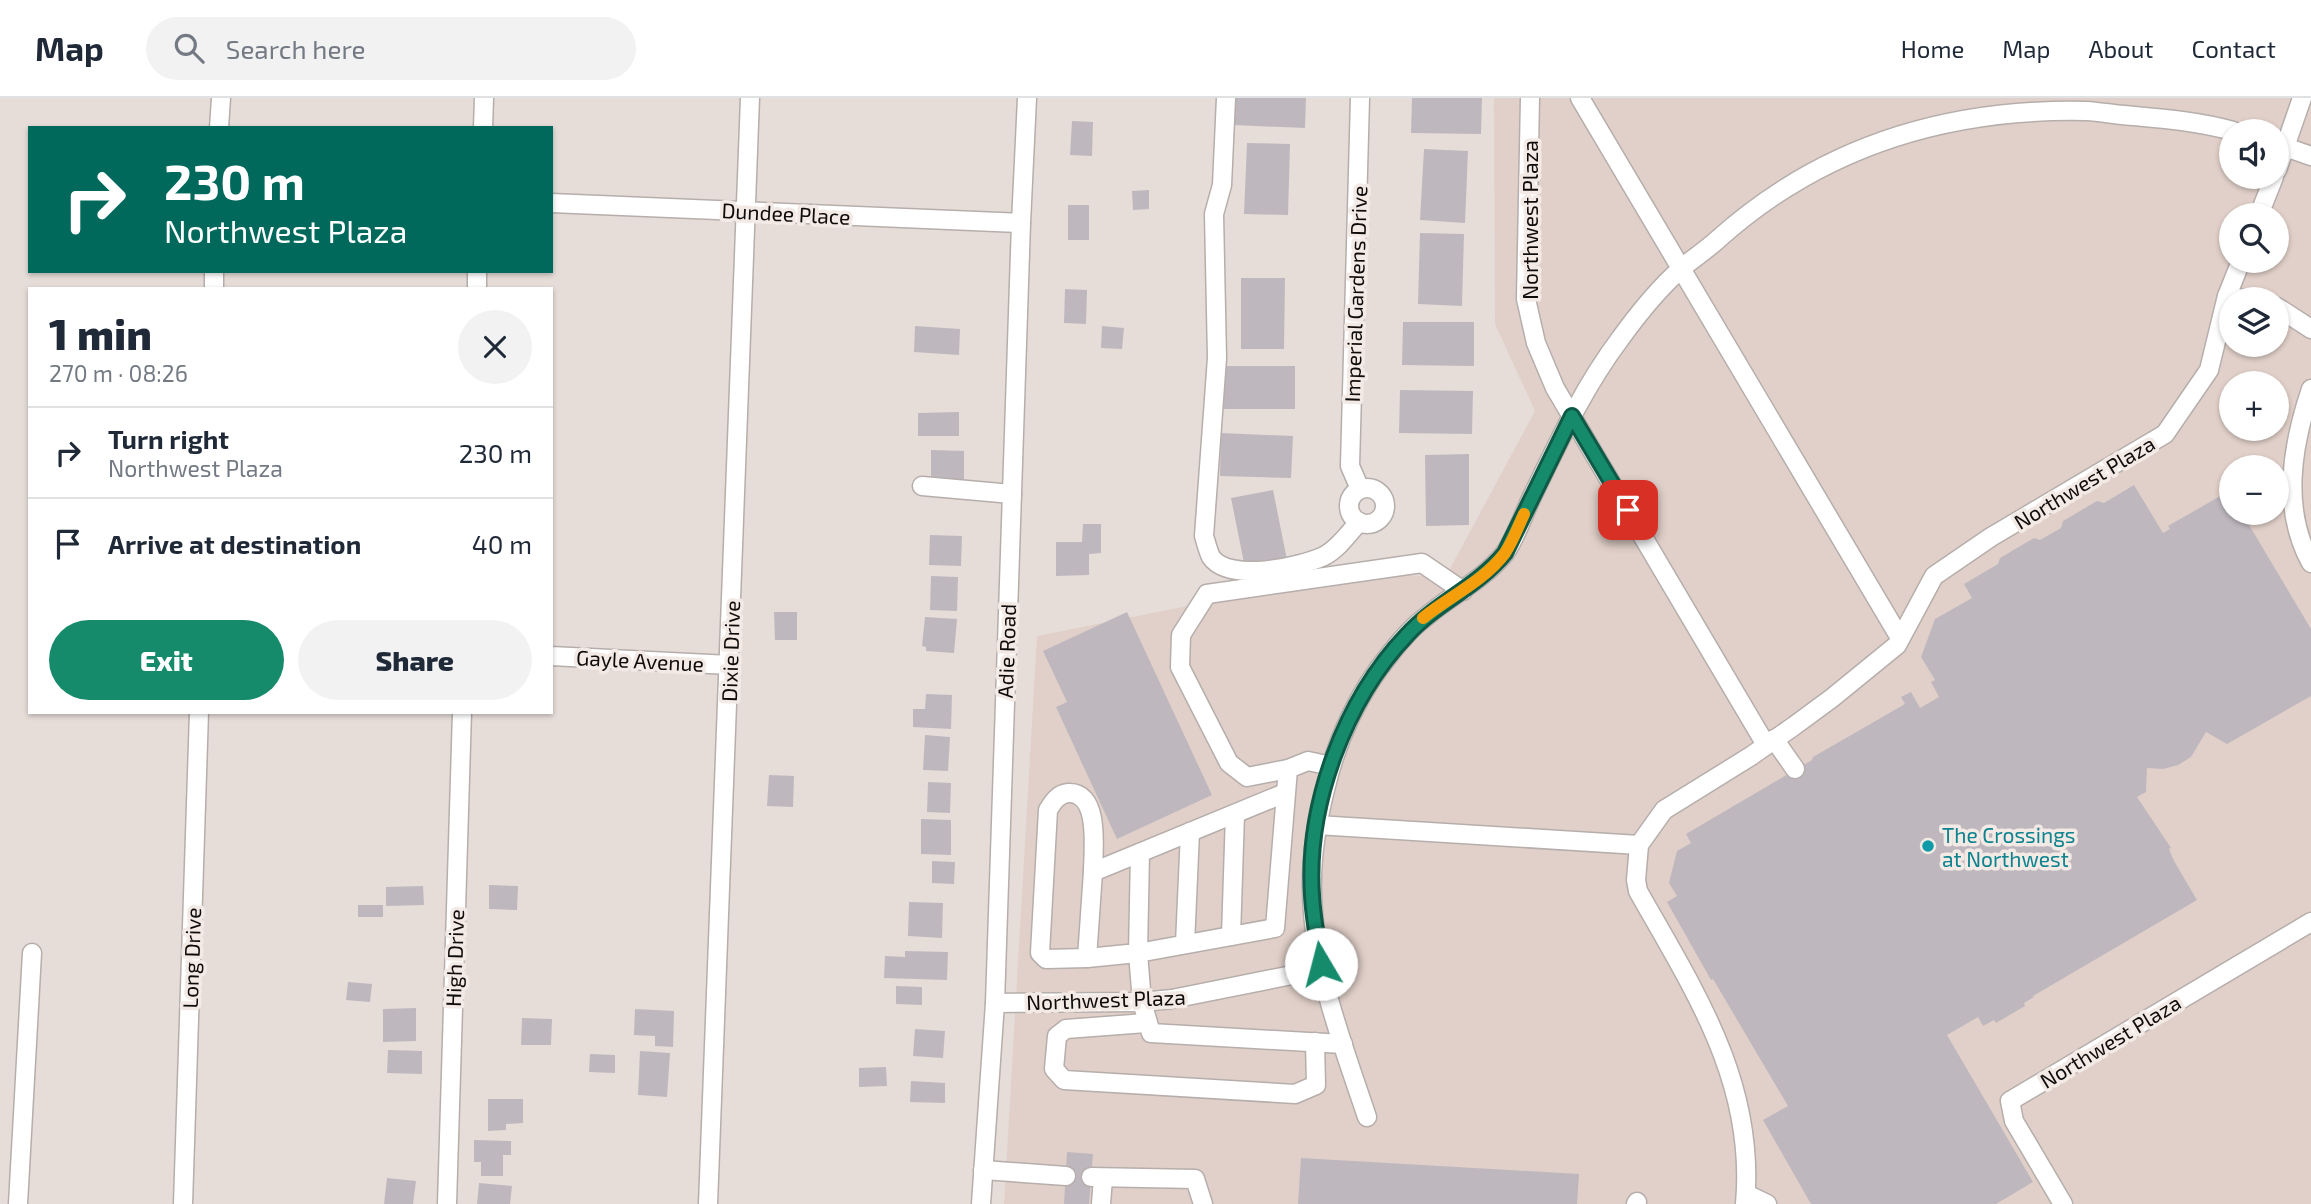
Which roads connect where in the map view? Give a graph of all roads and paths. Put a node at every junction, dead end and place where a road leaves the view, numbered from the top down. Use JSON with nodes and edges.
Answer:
{"nodes":[{"id":1,"x":220,"y":98,"type":"edge"},
{"id":2,"x":484,"y":98,"type":"edge"},
{"id":3,"x":750,"y":98,"type":"edge"},
{"id":4,"x":1027,"y":98,"type":"edge"},
{"id":5,"x":1226,"y":98,"type":"edge"},
{"id":6,"x":1360,"y":98,"type":"edge"},
{"id":7,"x":1530,"y":98,"type":"edge"},
{"id":8,"x":1580,"y":98,"type":"edge"},
{"id":9,"x":2302,"y":98,"type":"edge"},
{"id":10,"x":219,"y":126,"type":"edge"},
{"id":11,"x":483,"y":126,"type":"edge"},
{"id":12,"x":2219,"y":128,"type":"edge"},
{"id":13,"x":2289,"y":129,"type":"edge"},
{"id":14,"x":2289,"y":148,"type":"edge"},
{"id":15,"x":2311,"y":156,"type":"edge"},
{"id":16,"x":553,"y":203,"type":"edge"},
{"id":17,"x":746,"y":211,"type":"junction"},
{"id":18,"x":1021,"y":223,"type":"junction"},
{"id":19,"x":1681,"y":268,"type":"junction"},
{"id":20,"x":2289,"y":315,"type":"edge"},
{"id":21,"x":2311,"y":329,"type":"edge"},
{"id":22,"x":2219,"y":342,"type":"edge"},
{"id":23,"x":2311,"y":389,"type":"edge"},
{"id":24,"x":1572,"y":416,"type":"junction"},
{"id":25,"x":922,"y":486,"type":"dead end"},
{"id":26,"x":1360,"y":489,"type":"junction"},
{"id":27,"x":1012,"y":494,"type":"junction"},
{"id":28,"x":1359,"y":522,"type":"junction"},
{"id":29,"x":2311,"y":562,"type":"edge"},
{"id":30,"x":1463,"y":591,"type":"junction"},
{"id":31,"x":1900,"y":638,"type":"junction"},
{"id":32,"x":553,"y":656,"type":"edge"},
{"id":33,"x":730,"y":665,"type":"junction"},
{"id":34,"x":200,"y":714,"type":"edge"},
{"id":35,"x":462,"y":714,"type":"edge"},
{"id":36,"x":1770,"y":742,"type":"junction"},
{"id":37,"x":1331,"y":766,"type":"junction"},
{"id":38,"x":1288,"y":769,"type":"junction"},
{"id":39,"x":1795,"y":769,"type":"dead end"},
{"id":40,"x":1285,"y":793,"type":"junction"},
{"id":41,"x":1235,"y":814,"type":"junction"},
{"id":42,"x":1317,"y":825,"type":"junction"},
{"id":43,"x":1189,"y":832,"type":"junction"},
{"id":44,"x":1639,"y":845,"type":"junction"},
{"id":45,"x":1140,"y":853,"type":"junction"},
{"id":46,"x":1093,"y":872,"type":"junction"},
{"id":47,"x":2311,"y":922,"type":"edge"},
{"id":48,"x":1231,"y":936,"type":"junction"},
{"id":49,"x":1185,"y":944,"type":"junction"},
{"id":50,"x":32,"y":953,"type":"dead end"},
{"id":51,"x":1138,"y":953,"type":"junction"},
{"id":52,"x":1087,"y":958,"type":"junction"},
{"id":53,"x":1322,"y":969,"type":"junction"},
{"id":54,"x":1142,"y":1002,"type":"junction"},
{"id":55,"x":995,"y":1003,"type":"junction"},
{"id":56,"x":1146,"y":1023,"type":"junction"},
{"id":57,"x":1315,"y":1042,"type":"junction"},
{"id":58,"x":1343,"y":1044,"type":"junction"},
{"id":59,"x":1367,"y":1118,"type":"dead end"},
{"id":60,"x":983,"y":1170,"type":"junction"},
{"id":61,"x":1066,"y":1176,"type":"dead end"},
{"id":62,"x":1746,"y":1199,"type":"edge"},
{"id":63,"x":2055,"y":1201,"type":"edge"},
{"id":64,"x":18,"y":1204,"type":"edge"},
{"id":65,"x":183,"y":1204,"type":"edge"},
{"id":66,"x":447,"y":1204,"type":"edge"},
{"id":67,"x":708,"y":1204,"type":"edge"},
{"id":68,"x":981,"y":1204,"type":"edge"},
{"id":69,"x":1101,"y":1204,"type":"edge"},
{"id":70,"x":1203,"y":1204,"type":"edge"},
{"id":71,"x":1767,"y":1204,"type":"edge"}],
"edges":[{"from":1,"to":10,"type":"street"},
{"from":2,"to":11,"type":"street"},
{"from":3,"to":17,"type":"street","name":"Dixie Drive"},
{"from":4,"to":18,"type":"street","name":"Adie Road"},
{"from":5,"to":28,"type":"street"},
{"from":6,"to":26,"type":"street","name":"Imperial Gardens Drive"},
{"from":7,"to":24,"type":"street","name":"Northwest Plaza"},
{"from":8,"to":19,"type":"street"},
{"from":9,"to":13,"type":"street"},
{"from":12,"to":19,"type":"street"},
{"from":14,"to":15,"type":"street"},
{"from":16,"to":17,"type":"street","name":"Dundee Place"},
{"from":17,"to":18,"type":"street","name":"Dundee Place"},
{"from":17,"to":33,"type":"street","name":"Dixie Drive"},
{"from":18,"to":27,"type":"street","name":"Adie Road"},
{"from":19,"to":24,"type":"street"},
{"from":19,"to":31,"type":"street"},
{"from":20,"to":21,"type":"street"},
{"from":22,"to":31,"type":"street","name":"Northwest Plaza"},
{"from":23,"to":29,"type":"street"},
{"from":24,"to":30,"type":"street"},
{"from":24,"to":36,"type":"street","name":"Northwest Plaza"},
{"from":25,"to":27,"type":"street"},
{"from":26,"to":28,"type":"street","name":"Imperial Gardens Drive"},
{"from":26,"to":28,"type":"street"},
{"from":27,"to":55,"type":"street","name":"Adie Road"},
{"from":30,"to":37,"type":"street"},
{"from":30,"to":38,"type":"street"},
{"from":31,"to":36,"type":"street","name":"Northwest Plaza"},
{"from":32,"to":33,"type":"street","name":"Gayle Avenue"},
{"from":33,"to":67,"type":"street","name":"Dixie Drive"},
{"from":34,"to":65,"type":"street","name":"Long Drive"},
{"from":35,"to":66,"type":"street","name":"High Drive"},
{"from":36,"to":39,"type":"street"},
{"from":36,"to":44,"type":"street","name":"Northwest Plaza"},
{"from":37,"to":38,"type":"street"},
{"from":37,"to":42,"type":"street"},
{"from":38,"to":40,"type":"street"},
{"from":40,"to":41,"type":"street"},
{"from":40,"to":48,"type":"street"},
{"from":41,"to":43,"type":"street"},
{"from":41,"to":48,"type":"street"},
{"from":42,"to":44,"type":"street"},
{"from":42,"to":53,"type":"street"},
{"from":43,"to":45,"type":"street"},
{"from":43,"to":49,"type":"street"},
{"from":44,"to":62,"type":"street"},
{"from":45,"to":46,"type":"street"},
{"from":45,"to":51,"type":"street"},
{"from":46,"to":52,"type":"street"},
{"from":46,"to":52,"type":"street"},
{"from":47,"to":63,"type":"street","name":"Northwest Plaza"},
{"from":48,"to":49,"type":"street"},
{"from":49,"to":51,"type":"street"},
{"from":50,"to":64,"type":"street"},
{"from":51,"to":52,"type":"street"},
{"from":51,"to":54,"type":"street"},
{"from":53,"to":54,"type":"street","name":"Northwest Plaza"},
{"from":53,"to":58,"type":"street"},
{"from":54,"to":55,"type":"street","name":"Northwest Plaza"},
{"from":54,"to":56,"type":"street"},
{"from":55,"to":60,"type":"street","name":"Adie Road"},
{"from":56,"to":57,"type":"street"},
{"from":56,"to":57,"type":"street"},
{"from":57,"to":58,"type":"street"},
{"from":58,"to":59,"type":"street"},
{"from":60,"to":61,"type":"street"},
{"from":60,"to":68,"type":"street","name":"Adie Road"},
{"from":62,"to":71,"type":"street"},
{"from":69,"to":70,"type":"street"}]}
